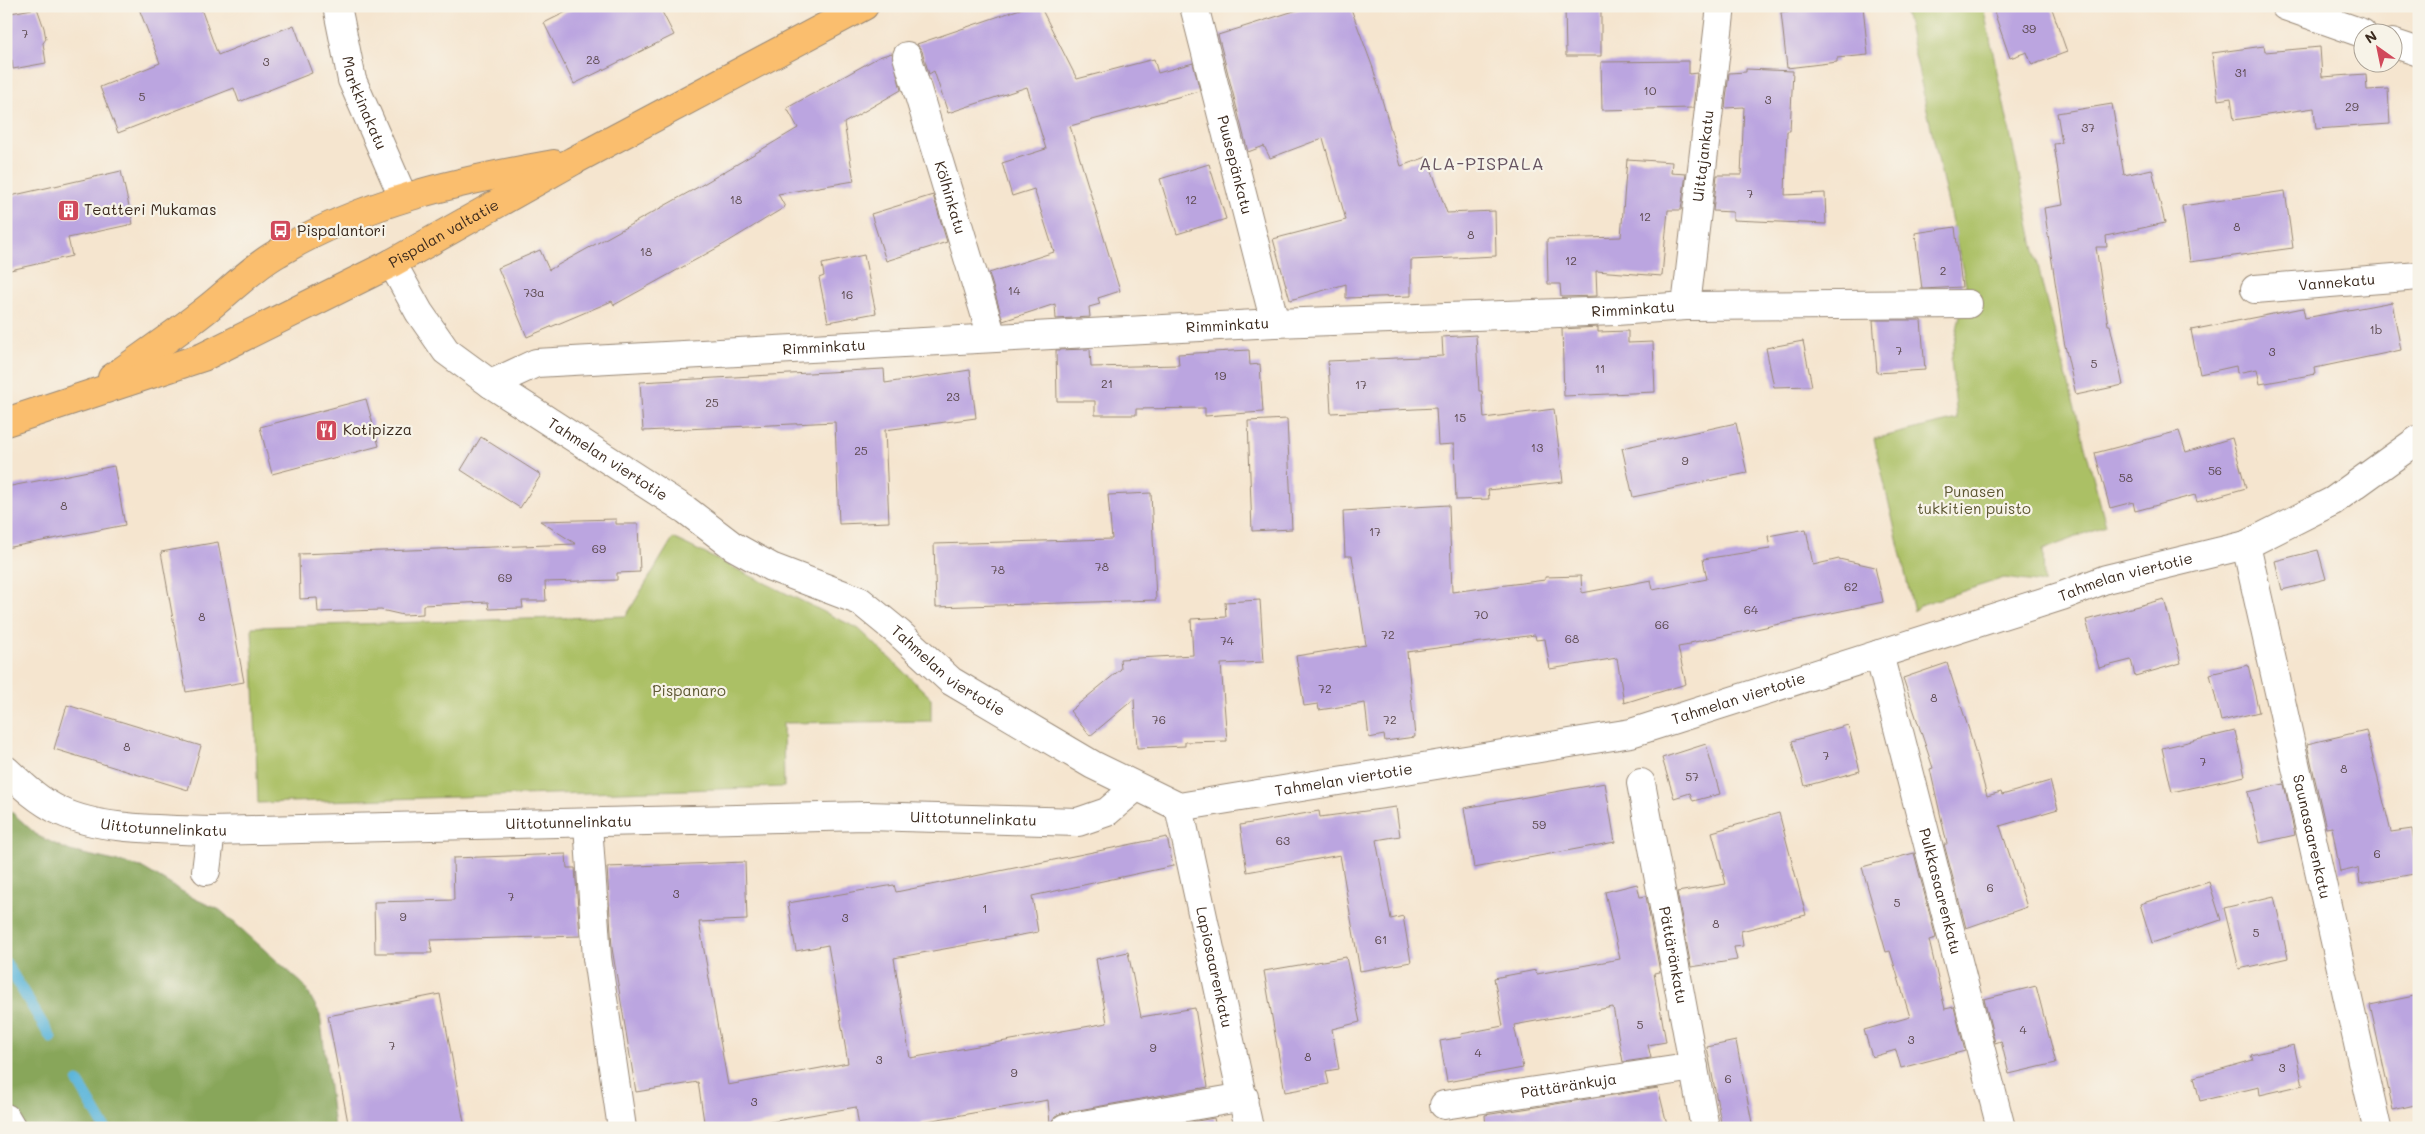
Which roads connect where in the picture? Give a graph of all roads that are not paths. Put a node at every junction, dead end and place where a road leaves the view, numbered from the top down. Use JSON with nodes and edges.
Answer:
{"nodes":[{"id":1,"x":337,"y":6,"type":"edge"},
{"id":2,"x":864,"y":6,"type":"edge"},
{"id":3,"x":1194,"y":6,"type":"edge"},
{"id":4,"x":1721,"y":6,"type":"edge"},
{"id":5,"x":2285,"y":6,"type":"edge"},
{"id":6,"x":2352,"y":29,"type":"edge"},
{"id":7,"x":2402,"y":46,"type":"edge"},
{"id":8,"x":2419,"y":52,"type":"edge"},
{"id":9,"x":907,"y":56,"type":"dead end"},
{"id":10,"x":573,"y":161,"type":"junction"},
{"id":11,"x":403,"y":197,"type":"junction"},
{"id":12,"x":392,"y":263,"type":"junction"},
{"id":13,"x":2419,"y":276,"type":"edge"},
{"id":14,"x":2255,"y":288,"type":"dead end"},
{"id":15,"x":1968,"y":304,"type":"dead end"},
{"id":16,"x":1686,"y":306,"type":"junction"},
{"id":17,"x":1275,"y":323,"type":"junction"},
{"id":18,"x":992,"y":337,"type":"junction"},
{"id":19,"x":491,"y":384,"type":"junction"},
{"id":20,"x":91,"y":393,"type":"junction"},
{"id":21,"x":6,"y":422,"type":"edge"},
{"id":22,"x":2419,"y":439,"type":"edge"},
{"id":23,"x":2246,"y":545,"type":"junction"},
{"id":24,"x":1879,"y":654,"type":"junction"},
{"id":25,"x":6,"y":770,"type":"edge"},
{"id":26,"x":1641,"y":783,"type":"dead end"},
{"id":27,"x":1136,"y":787,"type":"junction"},
{"id":28,"x":1179,"y":807,"type":"junction"},
{"id":29,"x":588,"y":824,"type":"junction"},
{"id":30,"x":211,"y":831,"type":"junction"},
{"id":31,"x":206,"y":871,"type":"dead end"},
{"id":32,"x":1694,"y":1066,"type":"junction"},
{"id":33,"x":1244,"y":1097,"type":"junction"},
{"id":34,"x":1444,"y":1105,"type":"dead end"},
{"id":35,"x":6,"y":1118,"type":"edge"},
{"id":36,"x":12,"y":1128,"type":"edge"},
{"id":37,"x":622,"y":1128,"type":"edge"},
{"id":38,"x":1065,"y":1128,"type":"edge"},
{"id":39,"x":1249,"y":1128,"type":"edge"},
{"id":40,"x":1705,"y":1128,"type":"edge"},
{"id":41,"x":2001,"y":1128,"type":"edge"},
{"id":42,"x":2377,"y":1128,"type":"edge"}],
"edges":[{"from":1,"to":11,"type":"street","name":"Markkinakatu"},
{"from":2,"to":10,"type":"main road","name":"Pispalan valtatie"},
{"from":3,"to":17,"type":"street","name":"Puusepänkatu"},
{"from":4,"to":16,"type":"street","name":"Uittajankatu"},
{"from":5,"to":6,"type":"street"},
{"from":7,"to":8,"type":"street"},
{"from":9,"to":18,"type":"street","name":"Kölhinkatu"},
{"from":10,"to":11,"type":"main road"},
{"from":10,"to":12,"type":"main road","name":"Pispalan valtatie"},
{"from":11,"to":20,"type":"main road"},
{"from":12,"to":19,"type":"street","name":"Tahmelan viertotie"},
{"from":12,"to":20,"type":"main road","name":"Pispalan valtatie"},
{"from":13,"to":14,"type":"street","name":"Vannekatu"},
{"from":15,"to":16,"type":"street","name":"Rimminkatu"},
{"from":16,"to":17,"type":"street","name":"Rimminkatu"},
{"from":17,"to":18,"type":"street","name":"Rimminkatu"},
{"from":18,"to":19,"type":"street","name":"Rimminkatu"},
{"from":19,"to":27,"type":"street","name":"Tahmelan viertotie"},
{"from":20,"to":21,"type":"main road","name":"Pispalan valtatie"},
{"from":22,"to":23,"type":"street","name":"Tahmelan viertotie"},
{"from":23,"to":24,"type":"street","name":"Tahmelan viertotie"},
{"from":23,"to":42,"type":"street","name":"Saunasaarenkatu"},
{"from":24,"to":28,"type":"street","name":"Tahmelan viertotie"},
{"from":24,"to":41,"type":"street","name":"Pulkkasaarenkatu"},
{"from":25,"to":30,"type":"street","name":"Uittotunnelinkatu"},
{"from":26,"to":32,"type":"street","name":"Pättäränkatu"},
{"from":27,"to":28,"type":"street","name":"Tahmelan viertotie"},
{"from":27,"to":29,"type":"street","name":"Uittotunnelinkatu"},
{"from":28,"to":33,"type":"street","name":"Lapiosaarenkatu"},
{"from":29,"to":30,"type":"street","name":"Uittotunnelinkatu"},
{"from":29,"to":37,"type":"street"},
{"from":30,"to":31,"type":"street"},
{"from":32,"to":34,"type":"street","name":"Pättäränkuja"},
{"from":32,"to":40,"type":"street","name":"Pättäränkatu"},
{"from":33,"to":38,"type":"street"},
{"from":33,"to":39,"type":"street","name":"Lapiosaarenkatu"},
{"from":35,"to":36,"type":"street"}]}
